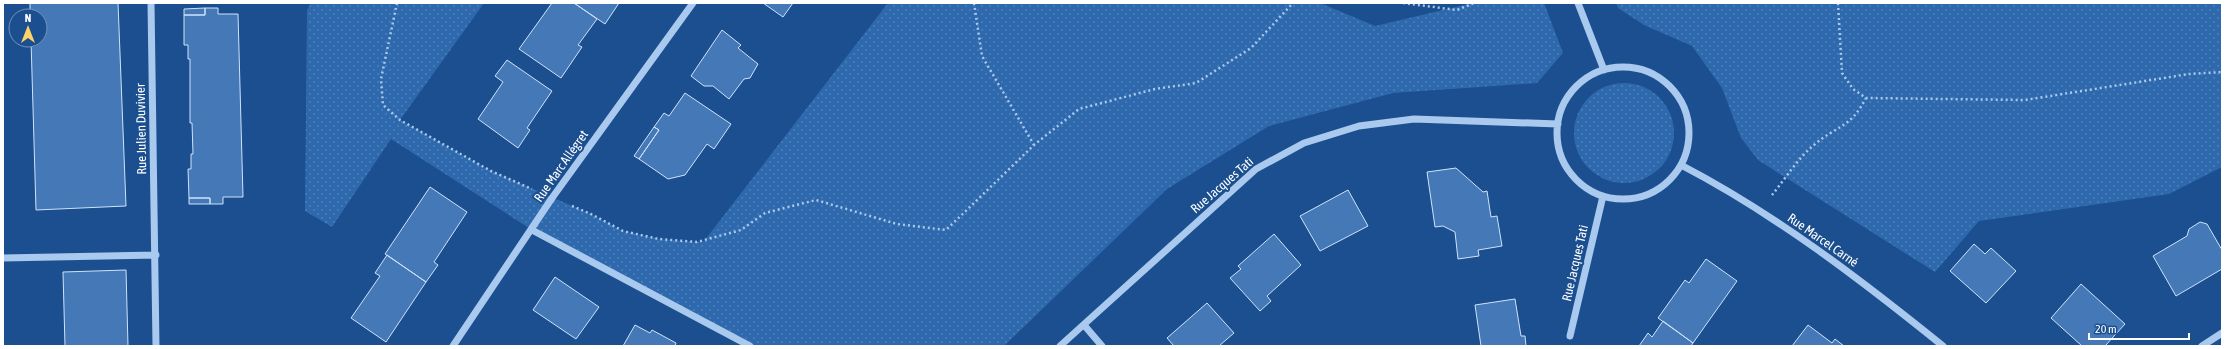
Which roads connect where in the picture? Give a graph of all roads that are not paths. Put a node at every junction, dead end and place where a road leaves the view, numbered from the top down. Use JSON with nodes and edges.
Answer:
{"nodes":[{"id":1,"x":151,"y":3,"type":"edge"},
{"id":2,"x":693,"y":3,"type":"edge"},
{"id":3,"x":1578,"y":3,"type":"edge"},
{"id":4,"x":1604,"y":70,"type":"junction"},
{"id":5,"x":1558,"y":124,"type":"junction"},
{"id":6,"x":1681,"y":165,"type":"junction"},
{"id":7,"x":1603,"y":196,"type":"junction"},
{"id":8,"x":532,"y":230,"type":"junction"},
{"id":9,"x":156,"y":255,"type":"junction"},
{"id":10,"x":3,"y":258,"type":"edge"},
{"id":11,"x":1084,"y":325,"type":"junction"},
{"id":12,"x":2222,"y":333,"type":"edge"},
{"id":13,"x":1570,"y":336,"type":"dead end"},
{"id":14,"x":156,"y":346,"type":"edge"},
{"id":15,"x":453,"y":346,"type":"edge"},
{"id":16,"x":750,"y":346,"type":"edge"},
{"id":17,"x":1060,"y":346,"type":"edge"},
{"id":18,"x":1102,"y":346,"type":"edge"},
{"id":19,"x":1943,"y":346,"type":"edge"},
{"id":20,"x":2202,"y":346,"type":"edge"}],
"edges":[{"from":1,"to":9,"type":"street","name":"Rue Julien Duvivier"},
{"from":2,"to":8,"type":"street","name":"Rue Marc Allégret"},
{"from":3,"to":4,"type":"street"},
{"from":4,"to":5,"type":"street"},
{"from":4,"to":6,"type":"street"},
{"from":5,"to":7,"type":"street"},
{"from":5,"to":11,"type":"street","name":"Rue Jacques Tati"},
{"from":6,"to":7,"type":"street"},
{"from":6,"to":19,"type":"street","name":"Rue Marcel Carné"},
{"from":7,"to":13,"type":"street","name":"Rue Jacques Tati"},
{"from":8,"to":15,"type":"street","name":"Rue Marc Allégret"},
{"from":8,"to":16,"type":"street"},
{"from":9,"to":10,"type":"street"},
{"from":9,"to":14,"type":"street","name":"Rue Julien Duvivier"},
{"from":11,"to":17,"type":"street","name":"Rue Jacques Tati"},
{"from":11,"to":18,"type":"street"},
{"from":12,"to":20,"type":"street"}]}
